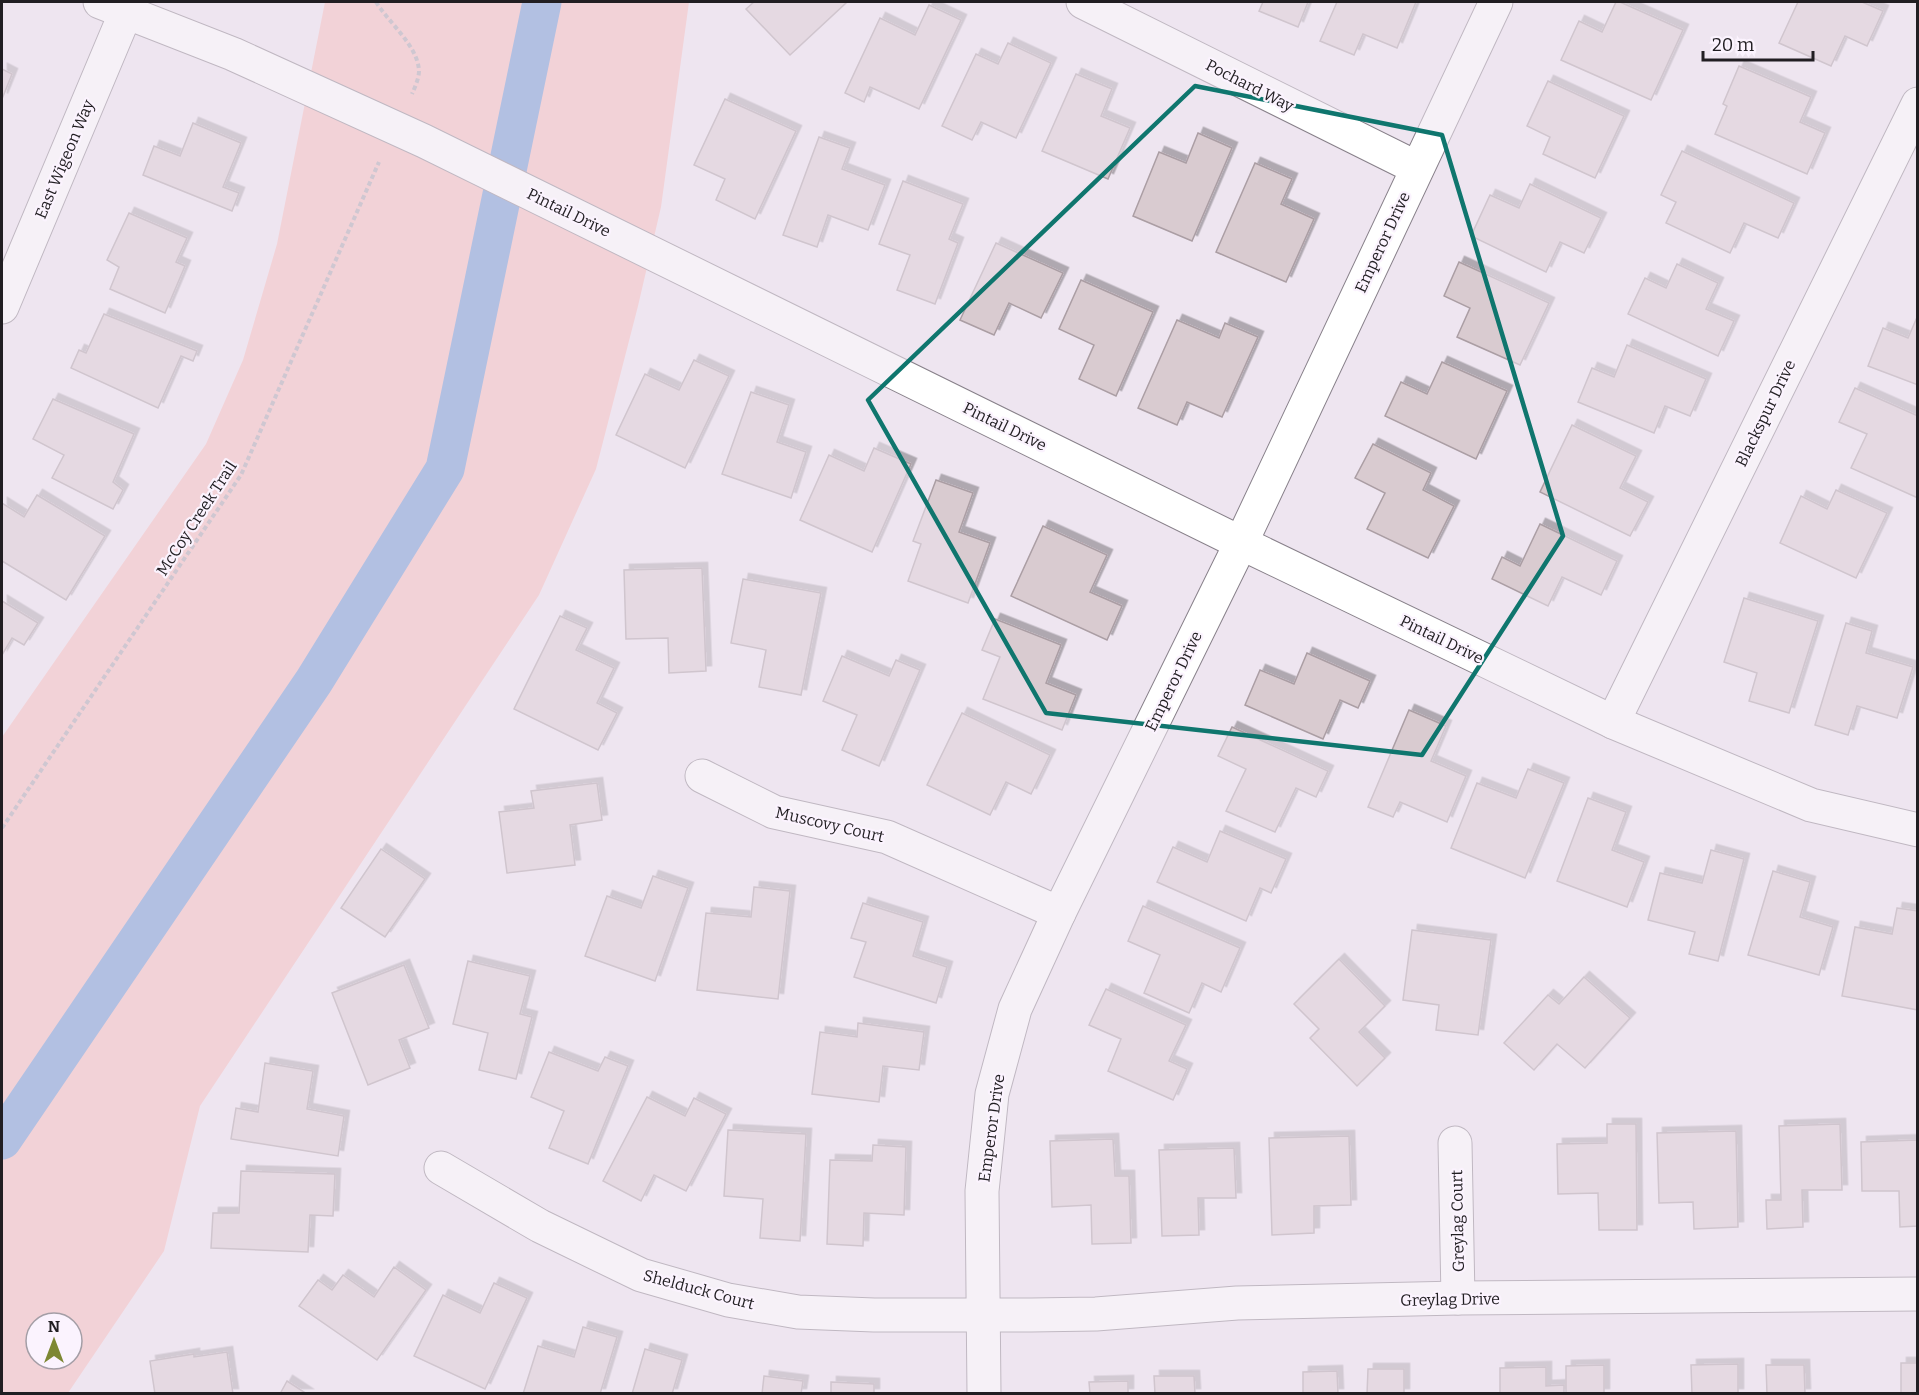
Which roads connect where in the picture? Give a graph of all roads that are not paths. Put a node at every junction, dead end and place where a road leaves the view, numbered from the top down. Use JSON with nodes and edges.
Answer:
{"nodes":[{"id":1,"x":1083,"y":2,"type":"edge"},
{"id":2,"x":1496,"y":2,"type":"edge"},
{"id":3,"x":113,"y":7,"type":"edge"},
{"id":4,"x":1917,"y":104,"type":"edge"},
{"id":5,"x":1417,"y":168,"type":"junction"},
{"id":6,"x":2,"y":307,"type":"edge"},
{"id":7,"x":1241,"y":543,"type":"junction"},
{"id":8,"x":1613,"y":722,"type":"junction"},
{"id":9,"x":702,"y":776,"type":"dead end"},
{"id":10,"x":1917,"y":830,"type":"edge"},
{"id":11,"x":1059,"y":913,"type":"junction"},
{"id":12,"x":1455,"y":1143,"type":"dead end"},
{"id":13,"x":441,"y":1168,"type":"dead end"},
{"id":14,"x":1917,"y":1294,"type":"edge"},
{"id":15,"x":1458,"y":1298,"type":"junction"},
{"id":16,"x":983,"y":1316,"type":"junction"},
{"id":17,"x":984,"y":1394,"type":"edge"}],
"edges":[{"from":1,"to":5,"type":"street","name":"Pochard Way"},
{"from":2,"to":5,"type":"street","name":"Emperor Drive"},
{"from":3,"to":6,"type":"street","name":"East Wigeon Way"},
{"from":3,"to":7,"type":"street","name":"Pintail Drive"},
{"from":4,"to":8,"type":"street","name":"Blackspur Drive"},
{"from":5,"to":7,"type":"street","name":"Emperor Drive"},
{"from":7,"to":8,"type":"street","name":"Pintail Drive"},
{"from":7,"to":11,"type":"street","name":"Emperor Drive"},
{"from":8,"to":10,"type":"street","name":"Pintail Drive"},
{"from":9,"to":11,"type":"street","name":"Muscovy Court"},
{"from":11,"to":16,"type":"street","name":"Emperor Drive"},
{"from":12,"to":15,"type":"street","name":"Greylag Court"},
{"from":13,"to":16,"type":"street","name":"Shelduck Court"},
{"from":14,"to":15,"type":"street","name":"Greylag Drive"},
{"from":15,"to":16,"type":"street","name":"Greylag Drive"},
{"from":16,"to":17,"type":"street","name":"Emperor Drive"}]}
